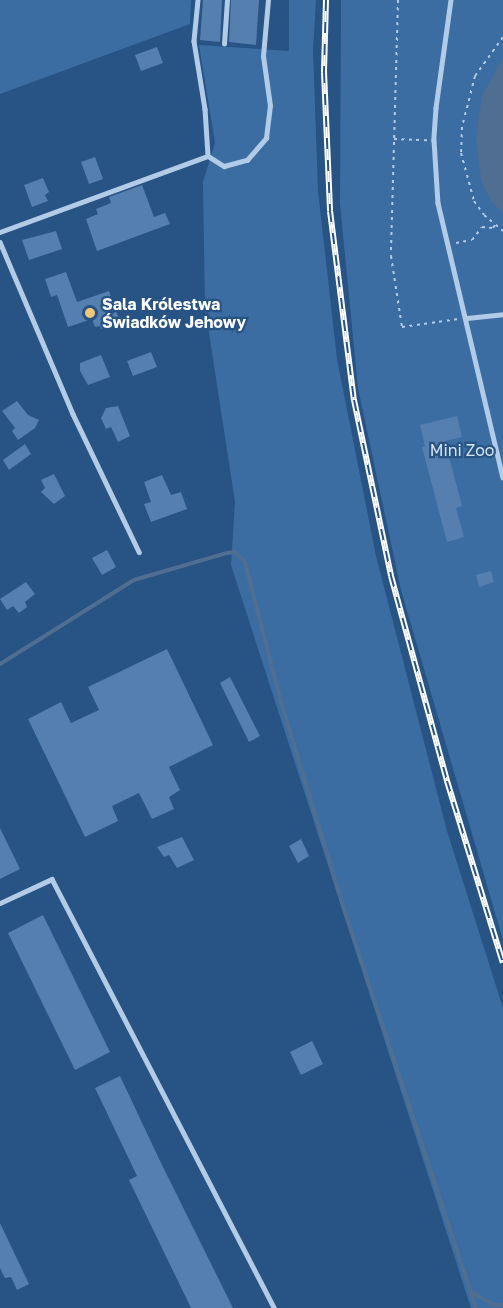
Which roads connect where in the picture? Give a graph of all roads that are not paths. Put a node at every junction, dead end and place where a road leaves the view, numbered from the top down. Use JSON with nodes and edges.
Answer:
{"nodes":[{"id":1,"x":198,"y":0,"type":"edge"},
{"id":2,"x":227,"y":0,"type":"edge"},
{"id":3,"x":268,"y":0,"type":"edge"},
{"id":4,"x":451,"y":0,"type":"edge"},
{"id":5,"x":224,"y":44,"type":"dead end"},
{"id":6,"x":208,"y":156,"type":"junction"},
{"id":7,"x":0,"y":232,"type":"edge"},
{"id":8,"x":0,"y":242,"type":"edge"},
{"id":9,"x":503,"y":314,"type":"edge"},
{"id":10,"x":467,"y":318,"type":"junction"},
{"id":11,"x":503,"y":477,"type":"edge"},
{"id":12,"x":140,"y":552,"type":"dead end"},
{"id":13,"x":0,"y":903,"type":"edge"},
{"id":14,"x":274,"y":1308,"type":"edge"}],
"edges":[{"from":1,"to":6,"type":"lane"},
{"from":2,"to":5,"type":"lane"},
{"from":3,"to":6,"type":"lane"},
{"from":4,"to":10,"type":"lane"},
{"from":6,"to":7,"type":"lane"},
{"from":8,"to":12,"type":"lane"},
{"from":9,"to":10,"type":"lane"},
{"from":10,"to":11,"type":"lane"},
{"from":13,"to":14,"type":"lane"}]}
